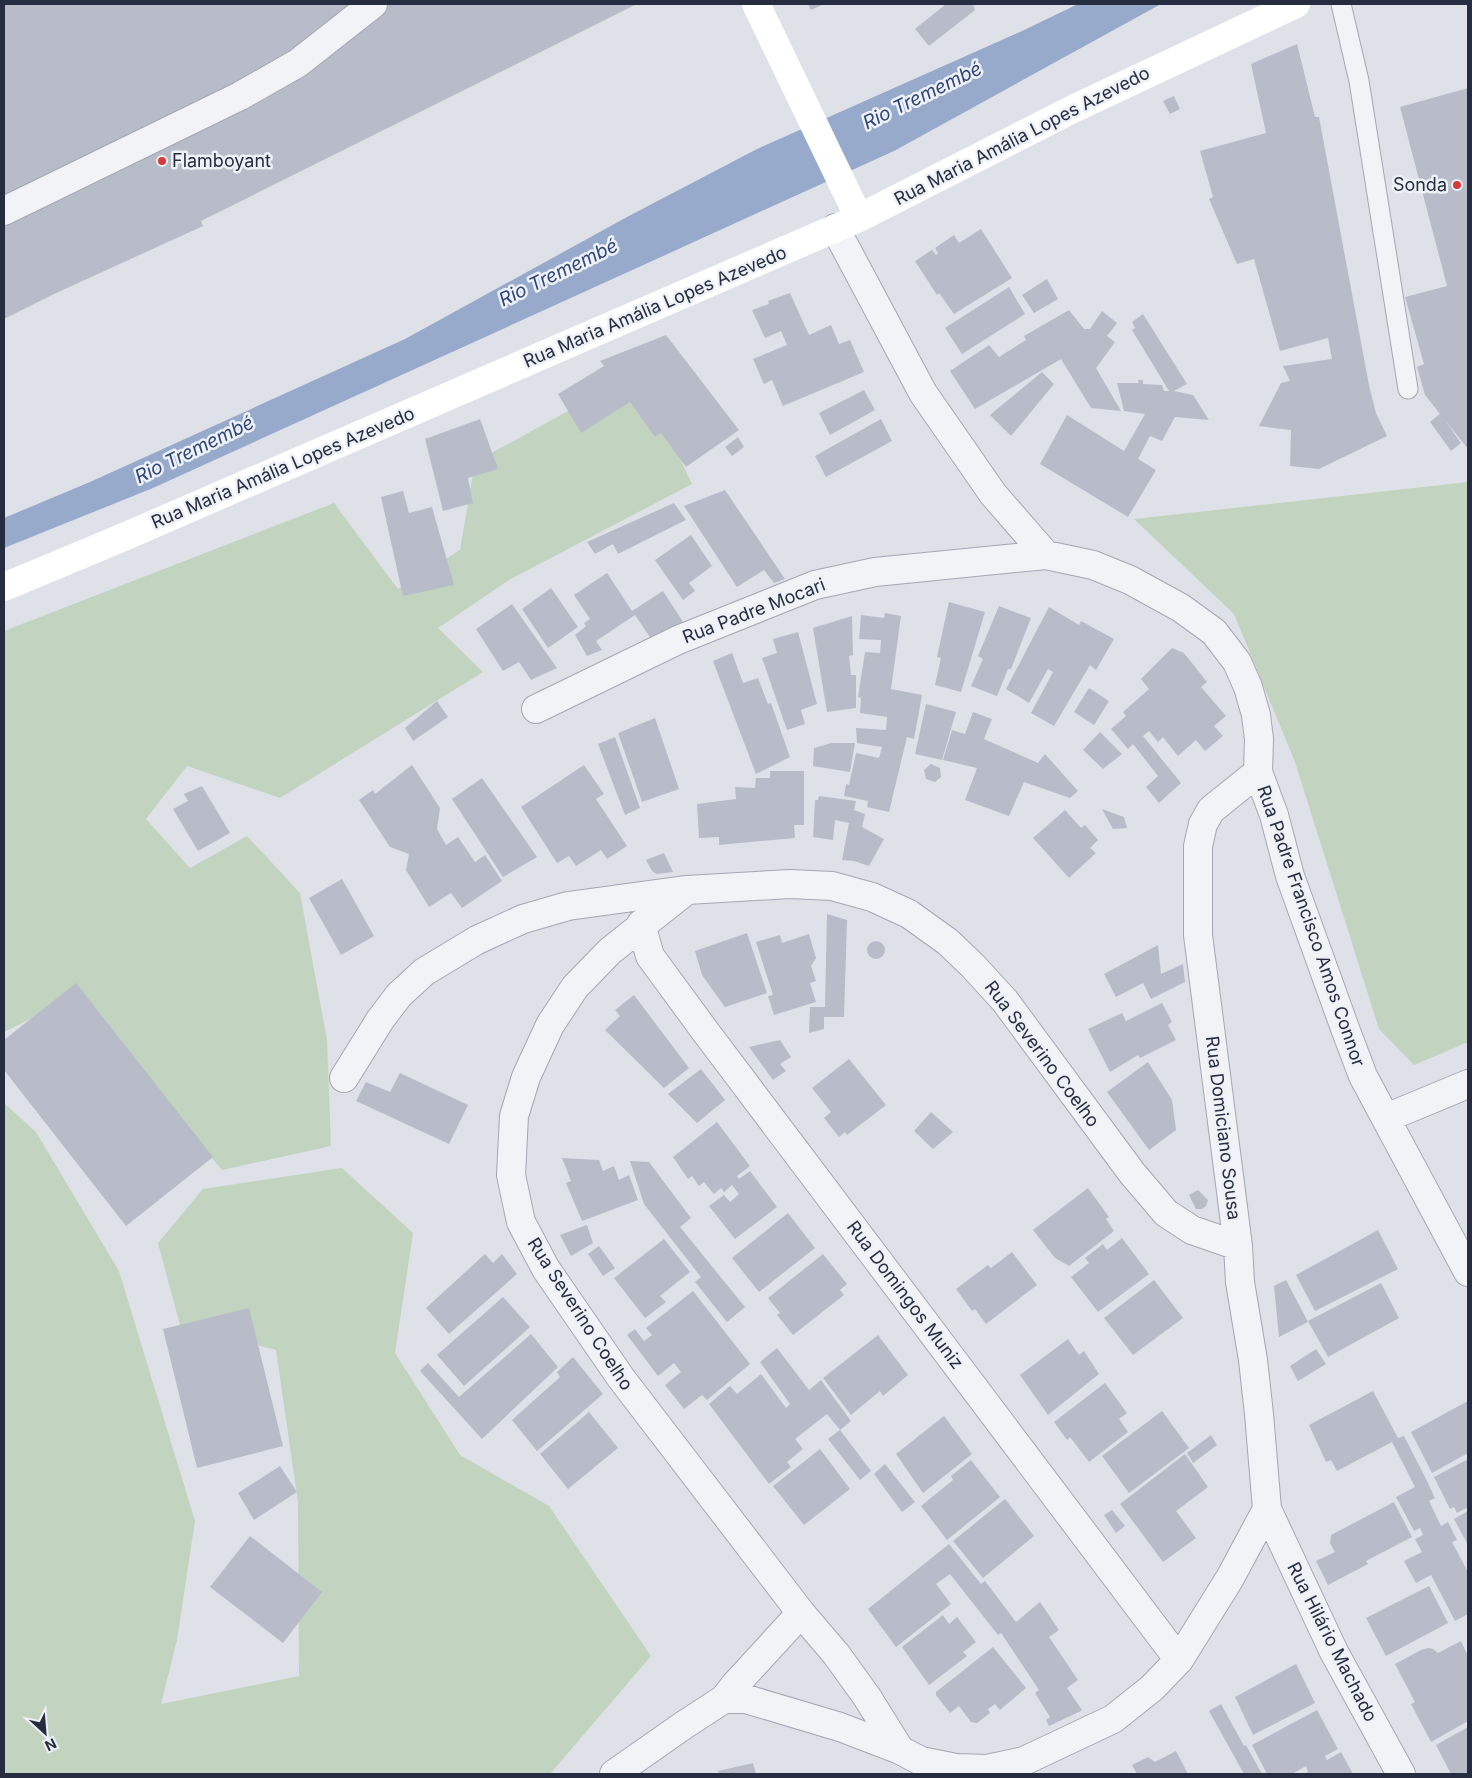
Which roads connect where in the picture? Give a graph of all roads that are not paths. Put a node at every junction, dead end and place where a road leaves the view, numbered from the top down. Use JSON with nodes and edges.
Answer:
{"nodes":[{"id":1,"x":373,"y":4,"type":"edge"},
{"id":2,"x":756,"y":4,"type":"edge"},
{"id":3,"x":1296,"y":4,"type":"edge"},
{"id":4,"x":1340,"y":4,"type":"edge"},
{"id":5,"x":4,"y":211,"type":"edge"},
{"id":6,"x":847,"y":223,"type":"junction"},
{"id":7,"x":1408,"y":389,"type":"dead end"},
{"id":8,"x":1046,"y":555,"type":"junction"},
{"id":9,"x":4,"y":587,"type":"edge"},
{"id":10,"x":536,"y":709,"type":"dead end"},
{"id":11,"x":1258,"y":772,"type":"junction"},
{"id":12,"x":687,"y":890,"type":"junction"},
{"id":13,"x":642,"y":924,"type":"junction"},
{"id":14,"x":344,"y":1078,"type":"dead end"},
{"id":15,"x":1468,"y":1084,"type":"edge"},
{"id":16,"x":1386,"y":1118,"type":"junction"},
{"id":17,"x":1238,"y":1246,"type":"junction"},
{"id":18,"x":1468,"y":1272,"type":"edge"},
{"id":19,"x":1267,"y":1509,"type":"junction"},
{"id":20,"x":801,"y":1613,"type":"junction"},
{"id":21,"x":1179,"y":1660,"type":"junction"},
{"id":22,"x":724,"y":1700,"type":"junction"},
{"id":23,"x":900,"y":1750,"type":"junction"},
{"id":24,"x":614,"y":1774,"type":"edge"},
{"id":25,"x":1401,"y":1774,"type":"edge"}],
"edges":[{"from":1,"to":5,"type":"street"},
{"from":2,"to":6,"type":"main road"},
{"from":3,"to":6,"type":"main road","name":"Rua Maria Amália Lopes Azevedo"},
{"from":4,"to":7,"type":"lane"},
{"from":6,"to":8,"type":"street"},
{"from":6,"to":9,"type":"main road","name":"Rua Maria Amália Lopes Azevedo"},
{"from":8,"to":10,"type":"street","name":"Rua Padre Mocari"},
{"from":8,"to":11,"type":"street","name":"Rua Padre Francisco Amos Connor"},
{"from":11,"to":16,"type":"street","name":"Rua Padre Francisco Amos Connor"},
{"from":11,"to":17,"type":"street","name":"Rua Domiciano Sousa"},
{"from":12,"to":13,"type":"street","name":"Rua Severino Coelho"},
{"from":12,"to":14,"type":"street"},
{"from":12,"to":17,"type":"street","name":"Rua Severino Coelho"},
{"from":13,"to":20,"type":"street","name":"Rua Severino Coelho"},
{"from":13,"to":21,"type":"street","name":"Rua Domingos Muniz"},
{"from":15,"to":16,"type":"street"},
{"from":16,"to":18,"type":"street","name":"Rua Padre Francisco Amos Connor"},
{"from":17,"to":19,"type":"street","name":"Rua Domiciano Sousa"},
{"from":19,"to":21,"type":"street"},
{"from":19,"to":25,"type":"street","name":"Rua Hilário Machado"},
{"from":20,"to":22,"type":"street"},
{"from":20,"to":23,"type":"street","name":"Rua Severino Coelho"},
{"from":21,"to":23,"type":"street"},
{"from":22,"to":23,"type":"street"},
{"from":22,"to":24,"type":"street"}]}
